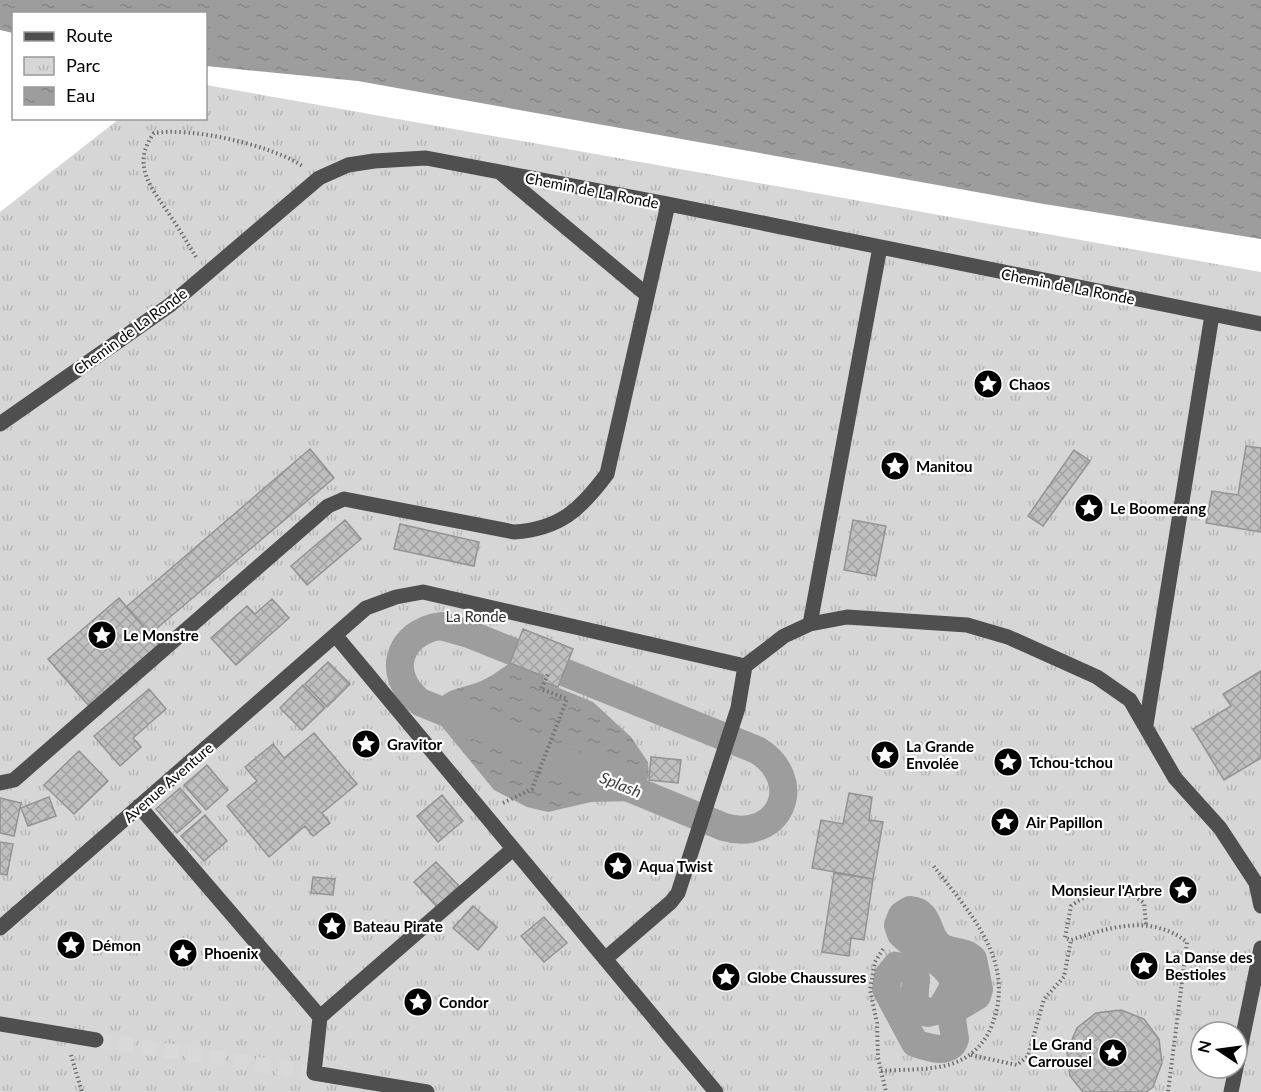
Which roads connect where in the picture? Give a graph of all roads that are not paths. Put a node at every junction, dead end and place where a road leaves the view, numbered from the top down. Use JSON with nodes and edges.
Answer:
{"nodes":[{"id":1,"x":500,"y":172,"type":"junction"},
{"id":2,"x":668,"y":204,"type":"junction"},
{"id":3,"x":880,"y":248,"type":"junction"},
{"id":4,"x":647,"y":295,"type":"junction"},
{"id":5,"x":1212,"y":315,"type":"junction"},
{"id":6,"x":1261,"y":324,"type":"edge"},
{"id":7,"x":0,"y":424,"type":"edge"},
{"id":8,"x":810,"y":624,"type":"junction"},
{"id":9,"x":336,"y":636,"type":"junction"},
{"id":10,"x":745,"y":666,"type":"junction"},
{"id":11,"x":1146,"y":725,"type":"junction"},
{"id":12,"x":0,"y":783,"type":"edge"},
{"id":13,"x":139,"y":806,"type":"junction"},
{"id":14,"x":513,"y":849,"type":"junction"},
{"id":15,"x":1258,"y":884,"type":"edge"},
{"id":16,"x":1261,"y":906,"type":"edge"},
{"id":17,"x":0,"y":928,"type":"edge"},
{"id":18,"x":1261,"y":948,"type":"edge"},
{"id":19,"x":605,"y":959,"type":"junction"},
{"id":20,"x":320,"y":1017,"type":"junction"},
{"id":21,"x":1246,"y":1020,"type":"edge"},
{"id":22,"x":0,"y":1024,"type":"edge"},
{"id":23,"x":96,"y":1040,"type":"tunnel mouth"},
{"id":24,"x":428,"y":1092,"type":"edge"},
{"id":25,"x":716,"y":1092,"type":"edge"}],
"edges":[{"from":1,"to":2,"type":"street","name":"Chemin de La Ronde"},
{"from":1,"to":4,"type":"street"},
{"from":1,"to":7,"type":"street","name":"Chemin de La Ronde"},
{"from":2,"to":3,"type":"street","name":"Chemin de La Ronde"},
{"from":2,"to":4,"type":"street"},
{"from":3,"to":5,"type":"street","name":"Chemin de La Ronde"},
{"from":3,"to":8,"type":"street"},
{"from":4,"to":12,"type":"street"},
{"from":5,"to":6,"type":"street","name":"Chemin de La Ronde"},
{"from":5,"to":11,"type":"street"},
{"from":8,"to":10,"type":"street"},
{"from":8,"to":11,"type":"street"},
{"from":9,"to":10,"type":"street","name":"Avenue Aventure"},
{"from":9,"to":13,"type":"street","name":"Avenue Aventure"},
{"from":9,"to":14,"type":"street"},
{"from":10,"to":19,"type":"street"},
{"from":11,"to":15,"type":"street"},
{"from":13,"to":17,"type":"street","name":"Avenue Aventure"},
{"from":13,"to":20,"type":"street"},
{"from":14,"to":19,"type":"street"},
{"from":14,"to":20,"type":"street"},
{"from":15,"to":16,"type":"street"},
{"from":18,"to":21,"type":"street"},
{"from":19,"to":25,"type":"street"},
{"from":20,"to":24,"type":"street"},
{"from":22,"to":23,"type":"street"}]}
